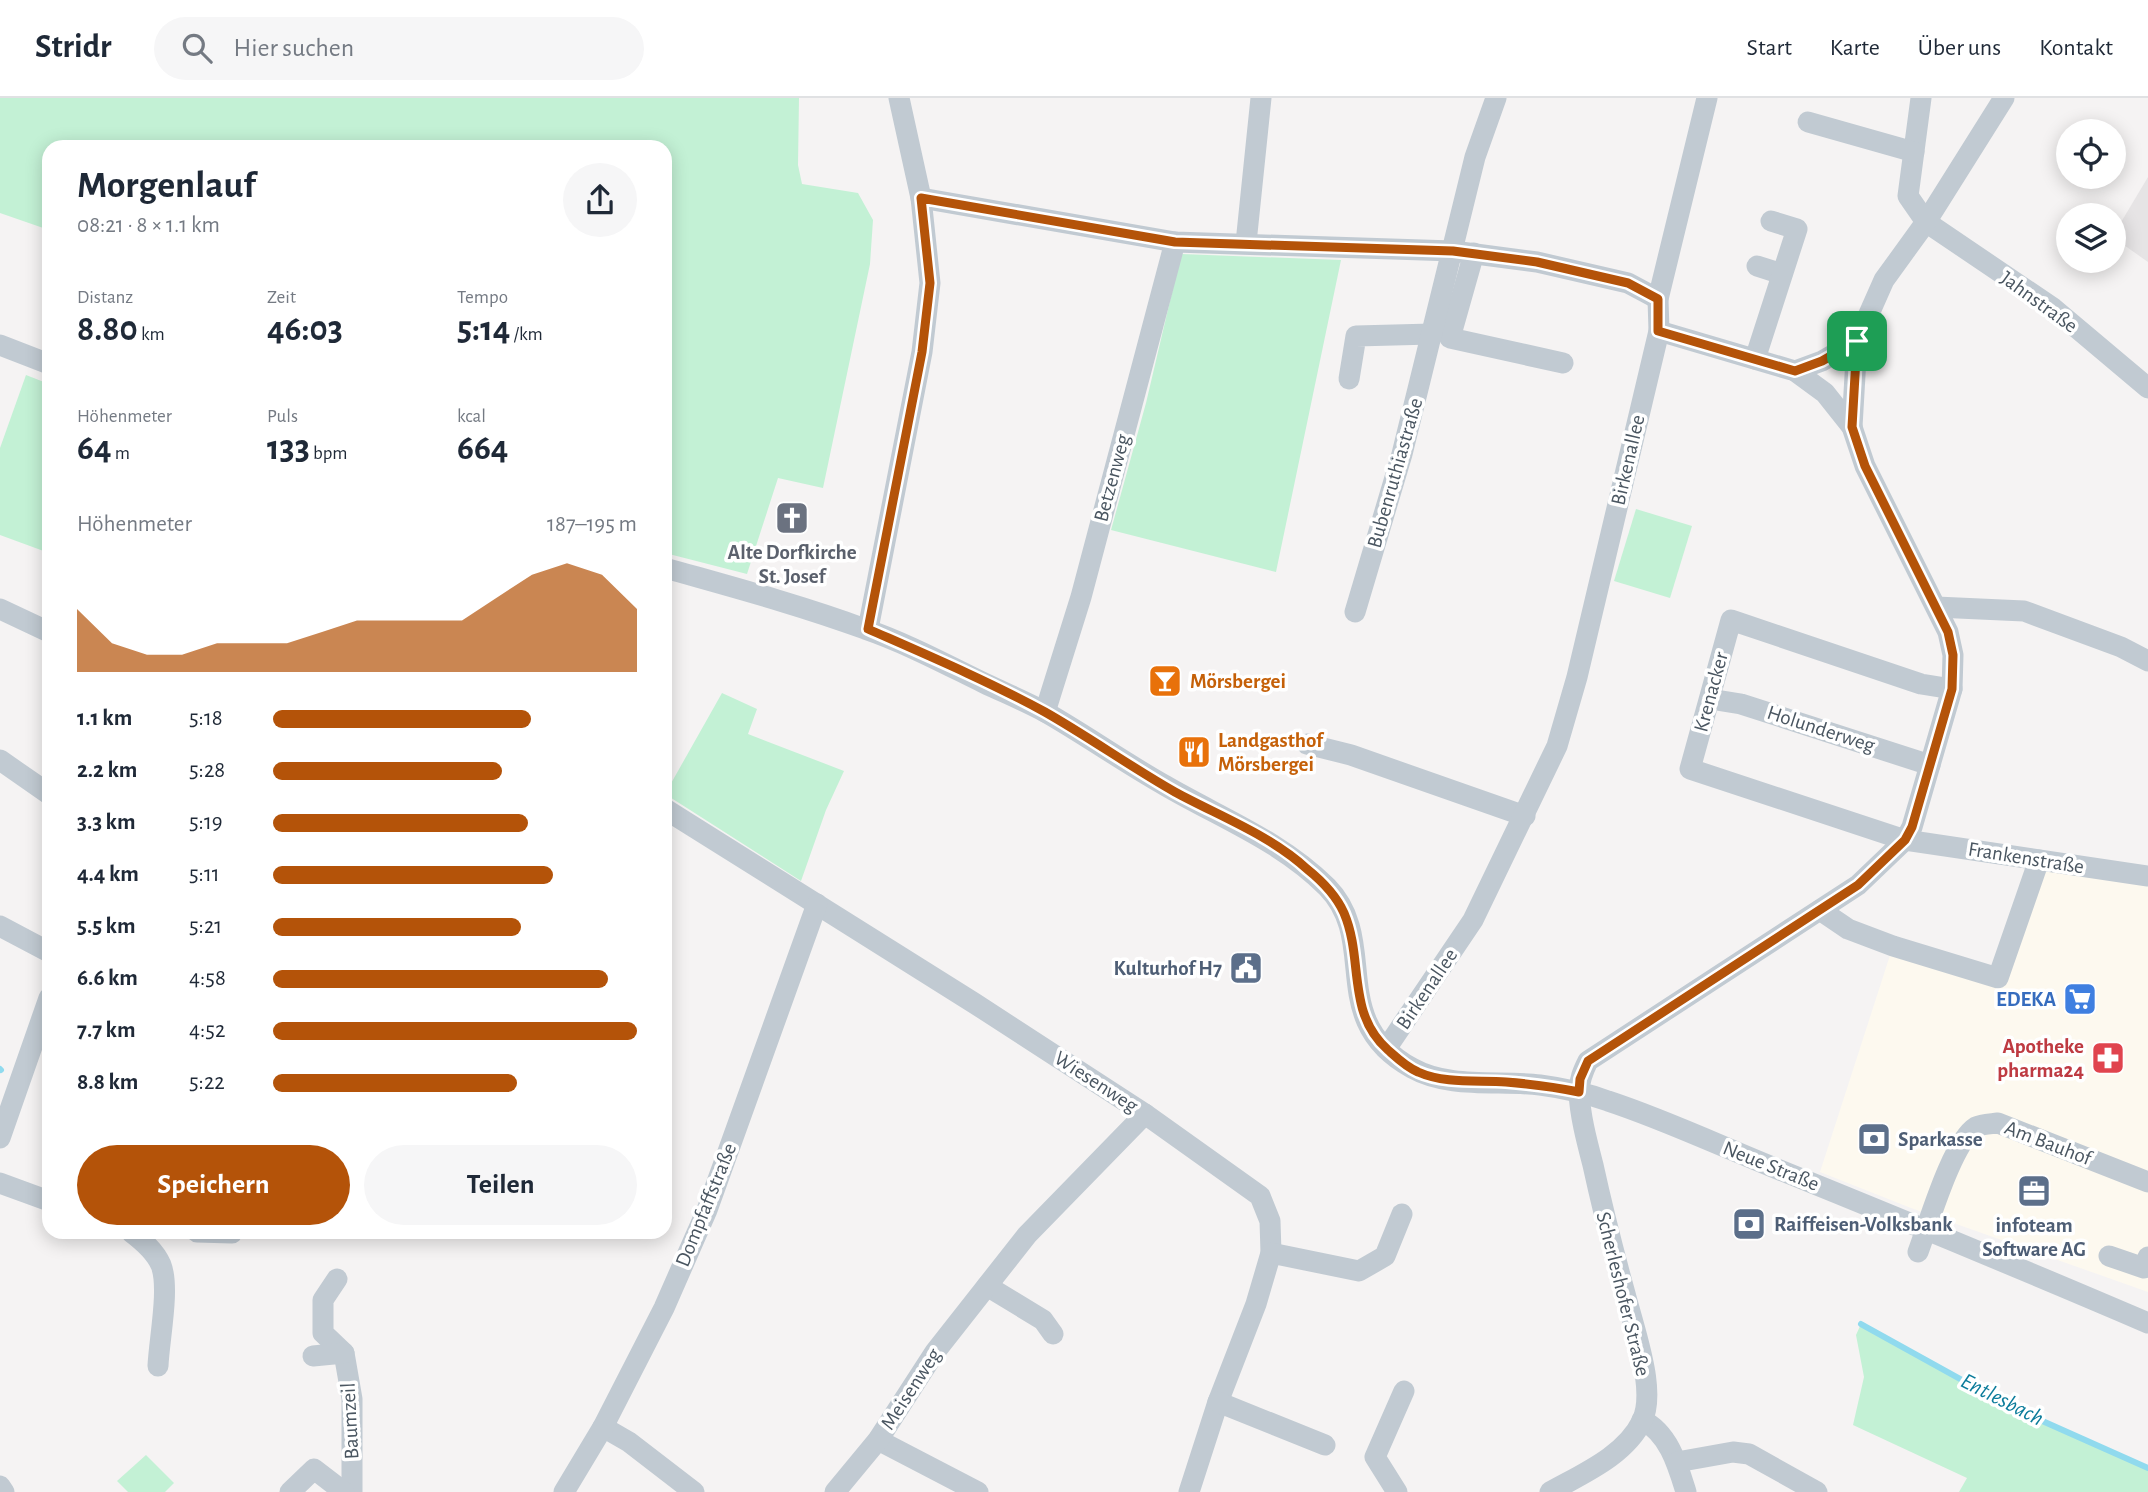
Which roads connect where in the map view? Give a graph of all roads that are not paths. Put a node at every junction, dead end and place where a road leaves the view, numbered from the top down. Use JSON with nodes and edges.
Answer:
{"nodes":[{"id":1,"x":899,"y":98,"type":"edge"},
{"id":2,"x":1261,"y":98,"type":"edge"},
{"id":3,"x":1496,"y":98,"type":"edge"},
{"id":4,"x":1707,"y":98,"type":"edge"},
{"id":5,"x":1921,"y":98,"type":"edge"},
{"id":6,"x":2004,"y":98,"type":"edge"},
{"id":7,"x":1808,"y":122,"type":"dead end"},
{"id":8,"x":1914,"y":152,"type":"junction"},
{"id":9,"x":921,"y":198,"type":"junction"},
{"id":10,"x":1771,"y":221,"type":"dead end"},
{"id":11,"x":1926,"y":222,"type":"junction"},
{"id":12,"x":1175,"y":242,"type":"junction"},
{"id":13,"x":1246,"y":243,"type":"junction"},
{"id":14,"x":1463,"y":252,"type":"junction"},
{"id":15,"x":1757,"y":266,"type":"dead end"},
{"id":16,"x":1782,"y":274,"type":"junction"},
{"id":17,"x":1658,"y":299,"type":"junction"},
{"id":18,"x":1658,"y":331,"type":"junction"},
{"id":19,"x":1432,"y":334,"type":"junction"},
{"id":20,"x":1857,"y":341,"type":"junction"},
{"id":21,"x":0,"y":345,"type":"edge"},
{"id":22,"x":1755,"y":359,"type":"junction"},
{"id":23,"x":42,"y":361,"type":"edge"},
{"id":24,"x":1563,"y":363,"type":"dead end"},
{"id":25,"x":1795,"y":371,"type":"junction"},
{"id":26,"x":1349,"y":379,"type":"dead end"},
{"id":27,"x":2148,"y":388,"type":"edge"},
{"id":28,"x":1852,"y":427,"type":"junction"},
{"id":29,"x":672,"y":570,"type":"edge"},
{"id":30,"x":1937,"y":607,"type":"junction"},
{"id":31,"x":0,"y":609,"type":"edge"},
{"id":32,"x":1355,"y":612,"type":"dead end"},
{"id":33,"x":42,"y":629,"type":"edge"},
{"id":34,"x":868,"y":629,"type":"junction"},
{"id":35,"x":2148,"y":661,"type":"edge"},
{"id":36,"x":1952,"y":689,"type":"junction"},
{"id":37,"x":1710,"y":699,"type":"junction"},
{"id":38,"x":1045,"y":712,"type":"junction"},
{"id":39,"x":1307,"y":744,"type":"dead end"},
{"id":40,"x":0,"y":760,"type":"edge"},
{"id":41,"x":1930,"y":765,"type":"junction"},
{"id":42,"x":42,"y":788,"type":"edge"},
{"id":43,"x":672,"y":813,"type":"edge"},
{"id":44,"x":1525,"y":816,"type":"junction"},
{"id":45,"x":1905,"y":840,"type":"junction"},
{"id":46,"x":2039,"y":860,"type":"junction"},
{"id":47,"x":2148,"y":876,"type":"edge"},
{"id":48,"x":817,"y":904,"type":"junction"},
{"id":49,"x":1820,"y":910,"type":"junction"},
{"id":50,"x":0,"y":926,"type":"edge"},
{"id":51,"x":42,"y":948,"type":"edge"},
{"id":52,"x":42,"y":1018,"type":"edge"},
{"id":53,"x":1386,"y":1049,"type":"junction"},
{"id":54,"x":1579,"y":1092,"type":"junction"},
{"id":55,"x":1144,"y":1114,"type":"junction"},
{"id":56,"x":0,"y":1138,"type":"edge"},
{"id":57,"x":2148,"y":1182,"type":"edge"},
{"id":58,"x":0,"y":1183,"type":"edge"},
{"id":59,"x":42,"y":1198,"type":"edge"},
{"id":60,"x":1402,"y":1214,"type":"dead end"},
{"id":61,"x":1927,"y":1229,"type":"junction"},
{"id":62,"x":140,"y":1239,"type":"edge"},
{"id":63,"x":1917,"y":1252,"type":"dead end"},
{"id":64,"x":1271,"y":1253,"type":"junction"},
{"id":65,"x":2109,"y":1256,"type":"dead end"},
{"id":66,"x":2148,"y":1257,"type":"edge"},
{"id":67,"x":337,"y":1279,"type":"dead end"},
{"id":68,"x":987,"y":1286,"type":"junction"},
{"id":69,"x":2148,"y":1323,"type":"edge"},
{"id":70,"x":1053,"y":1335,"type":"dead end"},
{"id":71,"x":344,"y":1353,"type":"junction"},
{"id":72,"x":313,"y":1356,"type":"dead end"},
{"id":73,"x":159,"y":1366,"type":"dead end"},
{"id":74,"x":1404,"y":1391,"type":"dead end"},
{"id":75,"x":1218,"y":1402,"type":"junction"},
{"id":76,"x":1642,"y":1420,"type":"junction"},
{"id":77,"x":603,"y":1427,"type":"junction"},
{"id":78,"x":878,"y":1440,"type":"junction"},
{"id":79,"x":1325,"y":1445,"type":"dead end"},
{"id":80,"x":1676,"y":1462,"type":"junction"},
{"id":81,"x":0,"y":1486,"type":"edge"},
{"id":82,"x":4,"y":1492,"type":"edge"},
{"id":83,"x":290,"y":1492,"type":"edge"},
{"id":84,"x":344,"y":1492,"type":"edge"},
{"id":85,"x":352,"y":1492,"type":"edge"},
{"id":86,"x":564,"y":1492,"type":"edge"},
{"id":87,"x":694,"y":1492,"type":"edge"},
{"id":88,"x":835,"y":1492,"type":"edge"},
{"id":89,"x":978,"y":1492,"type":"edge"},
{"id":90,"x":1189,"y":1492,"type":"edge"},
{"id":91,"x":1397,"y":1492,"type":"edge"},
{"id":92,"x":1550,"y":1492,"type":"edge"},
{"id":93,"x":1686,"y":1492,"type":"edge"},
{"id":94,"x":1817,"y":1492,"type":"edge"}],
"edges":[{"from":1,"to":9,"type":"street"},
{"from":2,"to":13,"type":"street"},
{"from":3,"to":14,"type":"street"},
{"from":4,"to":17,"type":"street","name":"Birkenallee"},
{"from":5,"to":8,"type":"street"},
{"from":6,"to":11,"type":"street"},
{"from":7,"to":8,"type":"street"},
{"from":8,"to":11,"type":"street"},
{"from":9,"to":12,"type":"street"},
{"from":9,"to":34,"type":"street"},
{"from":10,"to":16,"type":"street"},
{"from":11,"to":20,"type":"street"},
{"from":11,"to":27,"type":"street","name":"Jahnstraße"},
{"from":12,"to":13,"type":"street"},
{"from":12,"to":38,"type":"street","name":"Betzenweg"},
{"from":13,"to":14,"type":"street"},
{"from":14,"to":17,"type":"street"},
{"from":14,"to":19,"type":"street","name":"Bubenruthiastraße"},
{"from":14,"to":24,"type":"street"},
{"from":15,"to":16,"type":"street"},
{"from":16,"to":22,"type":"street"},
{"from":17,"to":18,"type":"street","name":"Birkenallee"},
{"from":18,"to":22,"type":"street"},
{"from":18,"to":44,"type":"street","name":"Birkenallee"},
{"from":19,"to":26,"type":"street"},
{"from":19,"to":32,"type":"street","name":"Bubenruthiastraße"},
{"from":20,"to":25,"type":"street"},
{"from":20,"to":28,"type":"street"},
{"from":21,"to":23,"type":"street"},
{"from":22,"to":25,"type":"street"},
{"from":25,"to":28,"type":"street"},
{"from":28,"to":30,"type":"street"},
{"from":29,"to":34,"type":"street","name":"Neue Straße"},
{"from":30,"to":35,"type":"street"},
{"from":30,"to":36,"type":"street"},
{"from":31,"to":33,"type":"street"},
{"from":34,"to":38,"type":"street","name":"Neue Straße"},
{"from":36,"to":37,"type":"street","name":"Krenacker"},
{"from":36,"to":41,"type":"street"},
{"from":37,"to":41,"type":"street","name":"Holunderweg"},
{"from":37,"to":45,"type":"street","name":"Krenacker"},
{"from":38,"to":53,"type":"street","name":"Neue Straße"},
{"from":39,"to":44,"type":"street"},
{"from":40,"to":42,"type":"street"},
{"from":41,"to":45,"type":"street"},
{"from":43,"to":48,"type":"street","name":"Wiesenweg"},
{"from":44,"to":53,"type":"street","name":"Birkenallee"},
{"from":45,"to":46,"type":"street","name":"Frankenstraße"},
{"from":45,"to":49,"type":"street"},
{"from":46,"to":47,"type":"street","name":"Frankenstraße"},
{"from":46,"to":49,"type":"street"},
{"from":48,"to":55,"type":"street","name":"Wiesenweg"},
{"from":48,"to":77,"type":"street","name":"Dompfaffstraße"},
{"from":49,"to":54,"type":"street"},
{"from":50,"to":51,"type":"street"},
{"from":52,"to":56,"type":"street"},
{"from":53,"to":54,"type":"street","name":"Neue Straße"},
{"from":54,"to":61,"type":"street","name":"Neue Straße"},
{"from":54,"to":76,"type":"street","name":"Scherleshofer Straße"},
{"from":55,"to":64,"type":"street","name":"Wiesenweg"},
{"from":55,"to":68,"type":"street","name":"Meisenweg"},
{"from":57,"to":61,"type":"street","name":"Am Bauhof"},
{"from":58,"to":59,"type":"street"},
{"from":60,"to":64,"type":"street"},
{"from":61,"to":63,"type":"street","name":"Am Bauhof"},
{"from":61,"to":69,"type":"street","name":"Neue Straße"},
{"from":62,"to":73,"type":"street"},
{"from":64,"to":75,"type":"street","name":"Wiesenweg"},
{"from":65,"to":66,"type":"street"},
{"from":67,"to":71,"type":"street","name":"Baumzeil"},
{"from":68,"to":70,"type":"street"},
{"from":68,"to":78,"type":"street","name":"Meisenweg"},
{"from":71,"to":72,"type":"street"},
{"from":71,"to":85,"type":"street","name":"Baumzeil"},
{"from":74,"to":91,"type":"street"},
{"from":75,"to":79,"type":"street"},
{"from":75,"to":90,"type":"street","name":"Wiesenweg"},
{"from":76,"to":80,"type":"street"},
{"from":76,"to":92,"type":"street"},
{"from":77,"to":86,"type":"street","name":"Dompfaffstraße"},
{"from":77,"to":87,"type":"street"},
{"from":78,"to":88,"type":"street","name":"Meisenweg"},
{"from":78,"to":89,"type":"street"},
{"from":80,"to":93,"type":"street"},
{"from":80,"to":94,"type":"street"},
{"from":81,"to":82,"type":"street"},
{"from":83,"to":84,"type":"street","name":"Baumzeil"}]}
